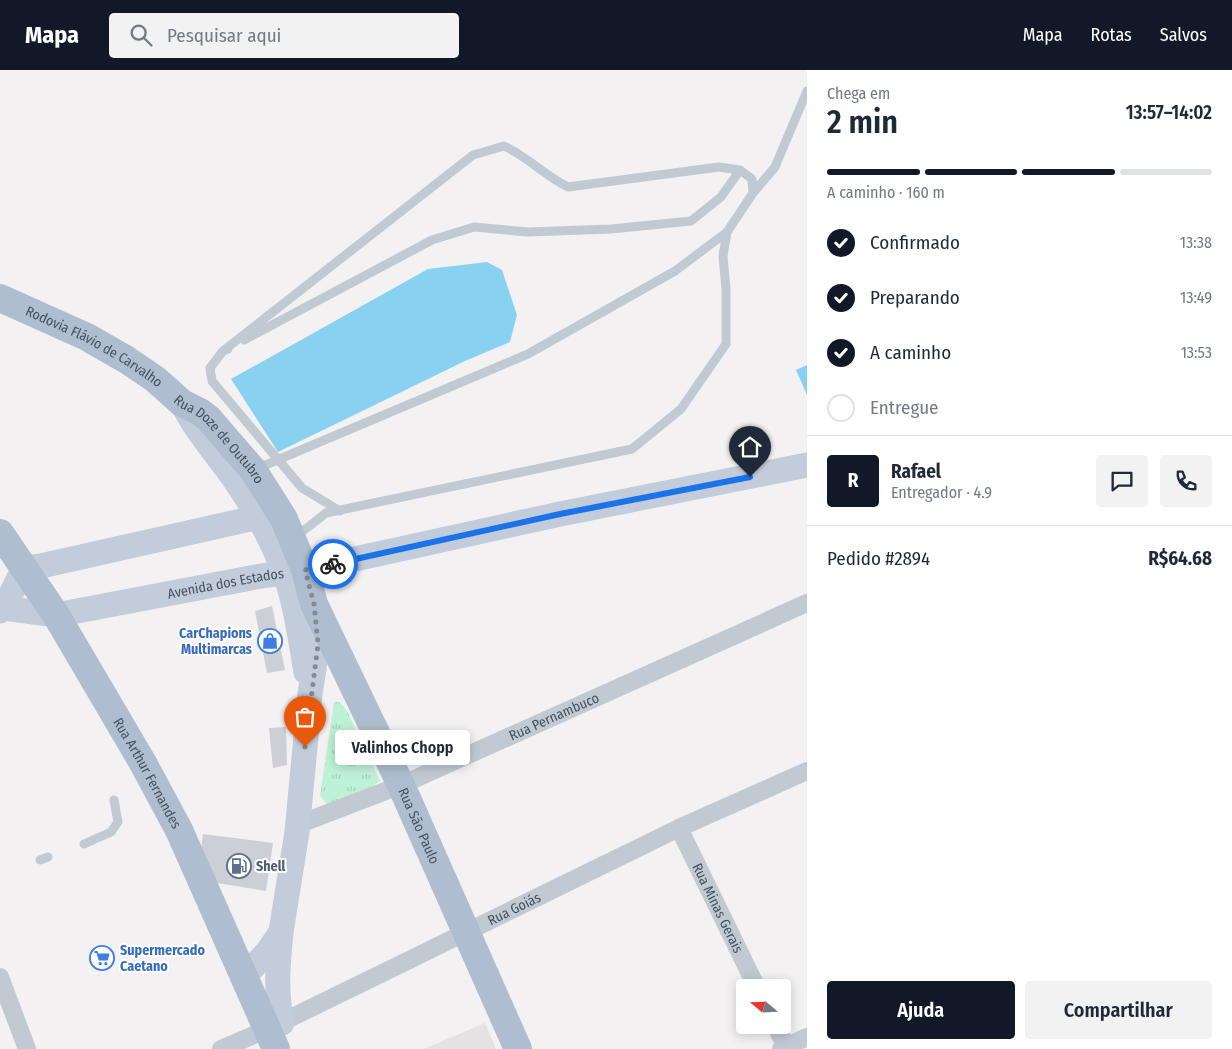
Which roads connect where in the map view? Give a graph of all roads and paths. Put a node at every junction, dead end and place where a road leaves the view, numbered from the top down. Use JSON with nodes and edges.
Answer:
{"nodes":[{"id":1,"x":807,"y":91,"type":"edge"},
{"id":2,"x":740,"y":170,"type":"junction"},
{"id":3,"x":753,"y":193,"type":"junction"},
{"id":4,"x":727,"y":232,"type":"junction"},
{"id":5,"x":0,"y":298,"type":"edge"},
{"id":6,"x":223,"y":352,"type":"junction"},
{"id":7,"x":182,"y":403,"type":"junction"},
{"id":8,"x":807,"y":465,"type":"edge"},
{"id":9,"x":266,"y":466,"type":"junction"},
{"id":10,"x":340,"y":511,"type":"junction"},
{"id":11,"x":259,"y":518,"type":"junction"},
{"id":12,"x":0,"y":533,"type":"edge"},
{"id":13,"x":294,"y":538,"type":"junction"},
{"id":14,"x":24,"y":568,"type":"junction"},
{"id":15,"x":295,"y":571,"type":"junction"},
{"id":16,"x":807,"y":603,"type":"edge"},
{"id":17,"x":314,"y":604,"type":"junction"},
{"id":18,"x":2,"y":610,"type":"edge"},
{"id":19,"x":56,"y":615,"type":"junction"},
{"id":20,"x":310,"y":694,"type":"junction"},
{"id":21,"x":807,"y":771,"type":"edge"},
{"id":22,"x":402,"y":785,"type":"junction"},
{"id":23,"x":114,"y":800,"type":"dead end"},
{"id":24,"x":298,"y":825,"type":"junction"},
{"id":25,"x":679,"y":828,"type":"junction"},
{"id":26,"x":84,"y":844,"type":"dead end"},
{"id":27,"x":282,"y":932,"type":"junction"},
{"id":28,"x":466,"y":932,"type":"junction"},
{"id":29,"x":0,"y":977,"type":"edge"},
{"id":30,"x":244,"y":977,"type":"junction"},
{"id":31,"x":753,"y":979,"type":"edge"},
{"id":32,"x":275,"y":1034,"type":"edge"},
{"id":33,"x":779,"y":1034,"type":"edge"},
{"id":34,"x":807,"y":1037,"type":"edge"},
{"id":35,"x":784,"y":1048,"type":"edge"},
{"id":36,"x":27,"y":1049,"type":"edge"},
{"id":37,"x":221,"y":1049,"type":"edge"},
{"id":38,"x":518,"y":1049,"type":"edge"}],
"edges":[{"from":1,"to":3,"type":"lane"},
{"from":2,"to":3,"type":"lane"},
{"from":2,"to":6,"type":"lane"},
{"from":2,"to":6,"type":"lane"},
{"from":3,"to":4,"type":"lane"},
{"from":4,"to":9,"type":"lane"},
{"from":4,"to":10,"type":"lane"},
{"from":5,"to":7,"type":"main road","name":"Rodovia Flávio de Carvalho"},
{"from":6,"to":9,"type":"lane"},
{"from":7,"to":9,"type":"main road","name":"Rua Doze de Outubro"},
{"from":7,"to":11,"type":"main road","name":"Rua Doze de Outubro"},
{"from":8,"to":15,"type":"main road","name":"Avenida dos Estados"},
{"from":9,"to":10,"type":"lane"},
{"from":9,"to":13,"type":"main road","name":"Rua Doze de Outubro"},
{"from":10,"to":13,"type":"lane"},
{"from":11,"to":14,"type":"main road"},
{"from":11,"to":15,"type":"main road","name":"Rua Doze de Outubro"},
{"from":12,"to":14,"type":"main road","name":"Rua Arthur Fernandes"},
{"from":13,"to":15,"type":"main road","name":"Rua Doze de Outubro"},
{"from":14,"to":18,"type":"main road"},
{"from":14,"to":19,"type":"main road","name":"Rua Arthur Fernandes"},
{"from":15,"to":17,"type":"main road","name":"Rua Doze de Outubro"},
{"from":15,"to":19,"type":"main road","name":"Avenida dos Estados"},
{"from":15,"to":20,"type":"main road","name":"Rua Doze de Outubro"},
{"from":16,"to":22,"type":"street","name":"Rua Pernambuco"},
{"from":17,"to":20,"type":"main road","name":"Rua Doze de Outubro"},
{"from":17,"to":22,"type":"main road","name":"Rua São Paulo"},
{"from":18,"to":19,"type":"main road","name":"Avenida dos Estados"},
{"from":19,"to":30,"type":"main road","name":"Rua Arthur Fernandes"},
{"from":20,"to":24,"type":"main road","name":"Rua Doze de Outubro"},
{"from":21,"to":25,"type":"street","name":"Rua Goiás"},
{"from":22,"to":24,"type":"street","name":"Rua Pernambuco"},
{"from":22,"to":28,"type":"main road","name":"Rua São Paulo"},
{"from":23,"to":26,"type":"lane"},
{"from":24,"to":27,"type":"main road","name":"Rua Doze de Outubro"},
{"from":25,"to":28,"type":"street","name":"Rua Goiás"},
{"from":25,"to":31,"type":"street","name":"Rua Minas Gerais"},
{"from":27,"to":30,"type":"main road","name":"Rua Doze de Outubro"},
{"from":27,"to":32,"type":"main road"},
{"from":28,"to":32,"type":"street","name":"Rua Goiás"},
{"from":28,"to":38,"type":"main road","name":"Rua São Paulo"},
{"from":29,"to":36,"type":"street"},
{"from":30,"to":32,"type":"main road","name":"Rua Arthur Fernandes"},
{"from":32,"to":37,"type":"street","name":"Rua Goiás"},
{"from":33,"to":35,"type":"street"},
{"from":34,"to":35,"type":"street"}]}
